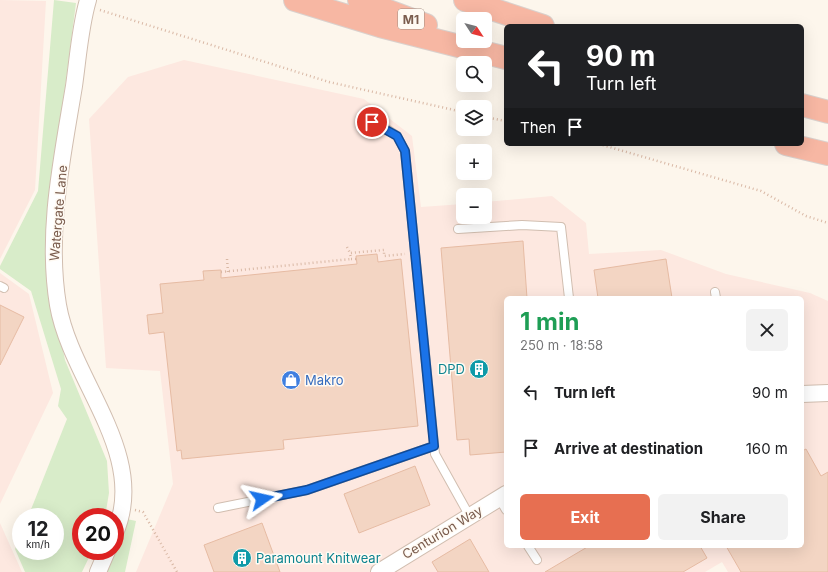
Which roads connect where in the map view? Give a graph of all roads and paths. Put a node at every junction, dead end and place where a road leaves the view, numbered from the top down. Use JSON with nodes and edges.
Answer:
{"nodes":[{"id":1,"x":295,"y":0,"type":"edge"},
{"id":2,"x":359,"y":0,"type":"edge"},
{"id":3,"x":465,"y":0,"type":"edge"},
{"id":4,"x":87,"y":3,"type":"edge"},
{"id":5,"x":537,"y":24,"type":"edge"},
{"id":6,"x":456,"y":35,"type":"edge"},
{"id":7,"x":489,"y":48,"type":"edge"},
{"id":8,"x":504,"y":53,"type":"edge"},
{"id":9,"x":504,"y":57,"type":"edge"},
{"id":10,"x":804,"y":106,"type":"edge"},
{"id":11,"x":456,"y":110,"type":"edge"},
{"id":12,"x":828,"y":112,"type":"edge"},
{"id":13,"x":361,"y":118,"type":"dead end"},
{"id":14,"x":492,"y":118,"type":"edge"},
{"id":15,"x":504,"y":121,"type":"edge"},
{"id":16,"x":606,"y":146,"type":"edge"},
{"id":17,"x":794,"y":146,"type":"edge"},
{"id":18,"x":828,"y":154,"type":"edge"},
{"id":19,"x":828,"y":223,"type":"edge"},
{"id":20,"x":458,"y":229,"type":"dead end"},
{"id":21,"x":347,"y":247,"type":"dead end"},
{"id":22,"x":350,"y":253,"type":"junction"},
{"id":23,"x":414,"y":253,"type":"junction"},
{"id":24,"x":227,"y":259,"type":"dead end"},
{"id":25,"x":351,"y":259,"type":"junction"},
{"id":26,"x":356,"y":259,"type":"dead end"},
{"id":27,"x":221,"y":272,"type":"dead end"},
{"id":28,"x":228,"y":272,"type":"junction"},
{"id":29,"x":569,"y":296,"type":"edge"},
{"id":30,"x":828,"y":393,"type":"edge"},
{"id":31,"x":804,"y":394,"type":"edge"},
{"id":32,"x":434,"y":446,"type":"junction"},
{"id":33,"x":504,"y":501,"type":"edge"},
{"id":34,"x":124,"y":506,"type":"joint"},
{"id":35,"x":218,"y":508,"type":"dead end"},
{"id":36,"x":469,"y":516,"type":"junction"},
{"id":37,"x":529,"y":548,"type":"edge"},
{"id":38,"x":103,"y":560,"type":"edge"},
{"id":39,"x":537,"y":560,"type":"dead end"},
{"id":40,"x":387,"y":570,"type":"edge"},
{"id":41,"x":98,"y":572,"type":"edge"},
{"id":42,"x":177,"y":572,"type":"edge"}],
"edges":[{"from":1,"to":9,"type":"highway"},
{"from":2,"to":6,"type":"highway","number":"M1"},
{"from":3,"to":5,"type":"highway"},
{"from":4,"to":11,"type":"path"},
{"from":4,"to":34,"type":"street","name":"Watergate Lane"},
{"from":7,"to":8,"type":"highway"},
{"from":10,"to":12,"type":"highway"},
{"from":13,"to":23,"type":"lane"},
{"from":14,"to":15,"type":"path"},
{"from":16,"to":19,"type":"path"},
{"from":17,"to":18,"type":"highway"},
{"from":20,"to":29,"type":"lane"},
{"from":21,"to":22,"type":"path"},
{"from":22,"to":23,"type":"path"},
{"from":22,"to":25,"type":"path"},
{"from":23,"to":32,"type":"lane"},
{"from":24,"to":28,"type":"path"},
{"from":25,"to":26,"type":"path"},
{"from":25,"to":28,"type":"path"},
{"from":27,"to":28,"type":"path"},
{"from":30,"to":31,"type":"street"},
{"from":32,"to":35,"type":"lane"},
{"from":32,"to":36,"type":"lane"},
{"from":33,"to":36,"type":"street","name":"Centurion Way"},
{"from":34,"to":42,"type":"path"},
{"from":36,"to":40,"type":"street","name":"Centurion Way"},
{"from":37,"to":39,"type":"lane"},
{"from":38,"to":41,"type":"street"}]}
